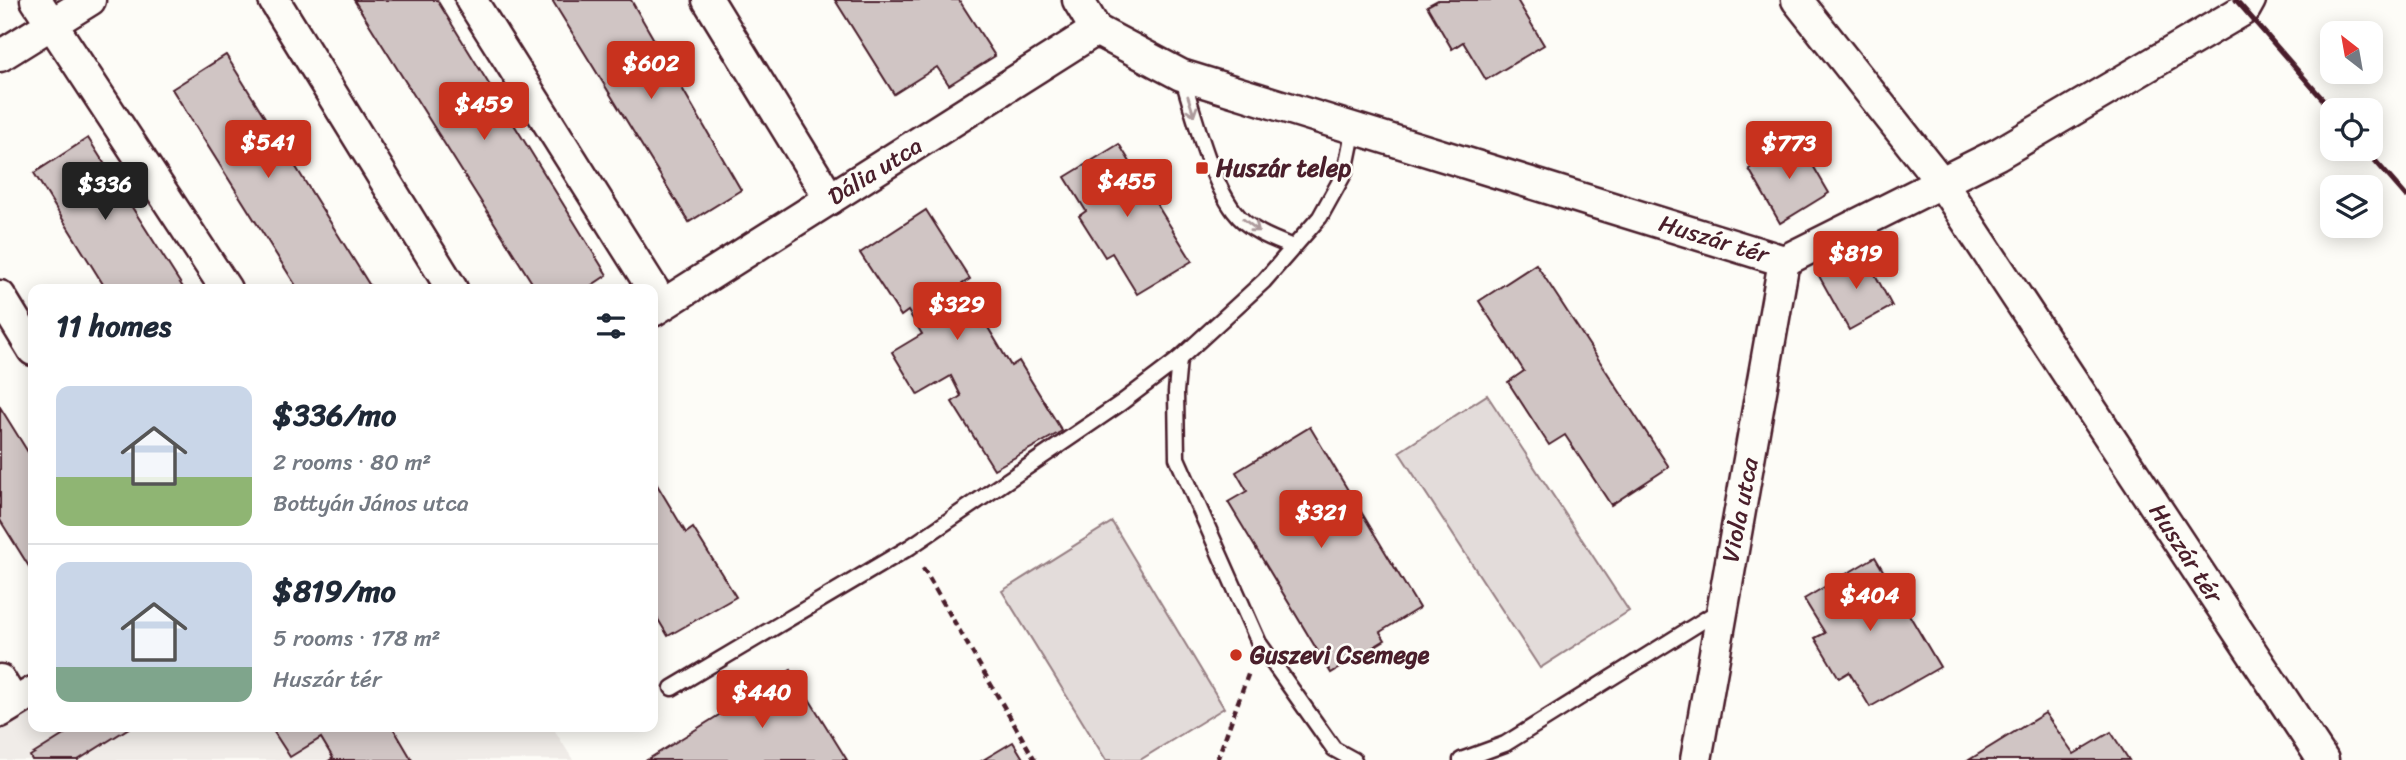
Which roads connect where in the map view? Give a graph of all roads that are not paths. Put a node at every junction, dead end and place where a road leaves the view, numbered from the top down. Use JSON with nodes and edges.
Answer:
{"nodes":[{"id":1,"x":36,"y":0,"type":"edge"},
{"id":2,"x":90,"y":0,"type":"edge"},
{"id":3,"x":274,"y":0,"type":"edge"},
{"id":4,"x":471,"y":0,"type":"edge"},
{"id":5,"x":708,"y":0,"type":"edge"},
{"id":6,"x":1078,"y":0,"type":"edge"},
{"id":7,"x":1797,"y":0,"type":"edge"},
{"id":8,"x":2250,"y":0,"type":"edge"},
{"id":9,"x":51,"y":25,"type":"junction"},
{"id":10,"x":1096,"y":30,"type":"junction"},
{"id":11,"x":0,"y":56,"type":"edge"},
{"id":12,"x":1181,"y":75,"type":"junction"},
{"id":13,"x":1354,"y":128,"type":"junction"},
{"id":14,"x":1941,"y":182,"type":"junction"},
{"id":15,"x":830,"y":199,"type":"junction"},
{"id":16,"x":1293,"y":247,"type":"junction"},
{"id":17,"x":1784,"y":261,"type":"junction"},
{"id":18,"x":223,"y":284,"type":"edge"},
{"id":19,"x":449,"y":284,"type":"edge"},
{"id":20,"x":646,"y":284,"type":"edge"},
{"id":21,"x":0,"y":296,"type":"edge"},
{"id":22,"x":658,"y":296,"type":"edge"},
{"id":23,"x":28,"y":342,"type":"edge"},
{"id":24,"x":1179,"y":359,"type":"junction"},
{"id":25,"x":1721,"y":610,"type":"junction"},
{"id":26,"x":672,"y":688,"type":"dead end"},
{"id":27,"x":1354,"y":760,"type":"edge"},
{"id":28,"x":1461,"y":760,"type":"edge"},
{"id":29,"x":1696,"y":760,"type":"edge"},
{"id":30,"x":2323,"y":760,"type":"edge"}],
"edges":[{"from":1,"to":9,"type":"street"},
{"from":2,"to":9,"type":"street"},
{"from":3,"to":19,"type":"street"},
{"from":4,"to":20,"type":"street"},
{"from":5,"to":15,"type":"street"},
{"from":6,"to":10,"type":"street"},
{"from":7,"to":14,"type":"street"},
{"from":8,"to":14,"type":"street"},
{"from":9,"to":11,"type":"street"},
{"from":9,"to":18,"type":"street"},
{"from":10,"to":12,"type":"street","name":"Huszár tér"},
{"from":10,"to":15,"type":"street","name":"Dália utca"},
{"from":12,"to":13,"type":"street","name":"Huszár tér"},
{"from":12,"to":16,"type":"lane","one_way":true},
{"from":13,"to":16,"type":"lane"},
{"from":13,"to":17,"type":"street","name":"Huszár tér"},
{"from":14,"to":17,"type":"street","name":"Huszár tér"},
{"from":14,"to":30,"type":"street","name":"Huszár tér"},
{"from":15,"to":22,"type":"street","name":"Dália utca"},
{"from":16,"to":24,"type":"lane"},
{"from":17,"to":25,"type":"street","name":"Viola utca"},
{"from":21,"to":23,"type":"street"},
{"from":24,"to":26,"type":"lane"},
{"from":24,"to":27,"type":"lane"},
{"from":25,"to":28,"type":"lane"},
{"from":25,"to":29,"type":"street","name":"Viola utca"}]}
